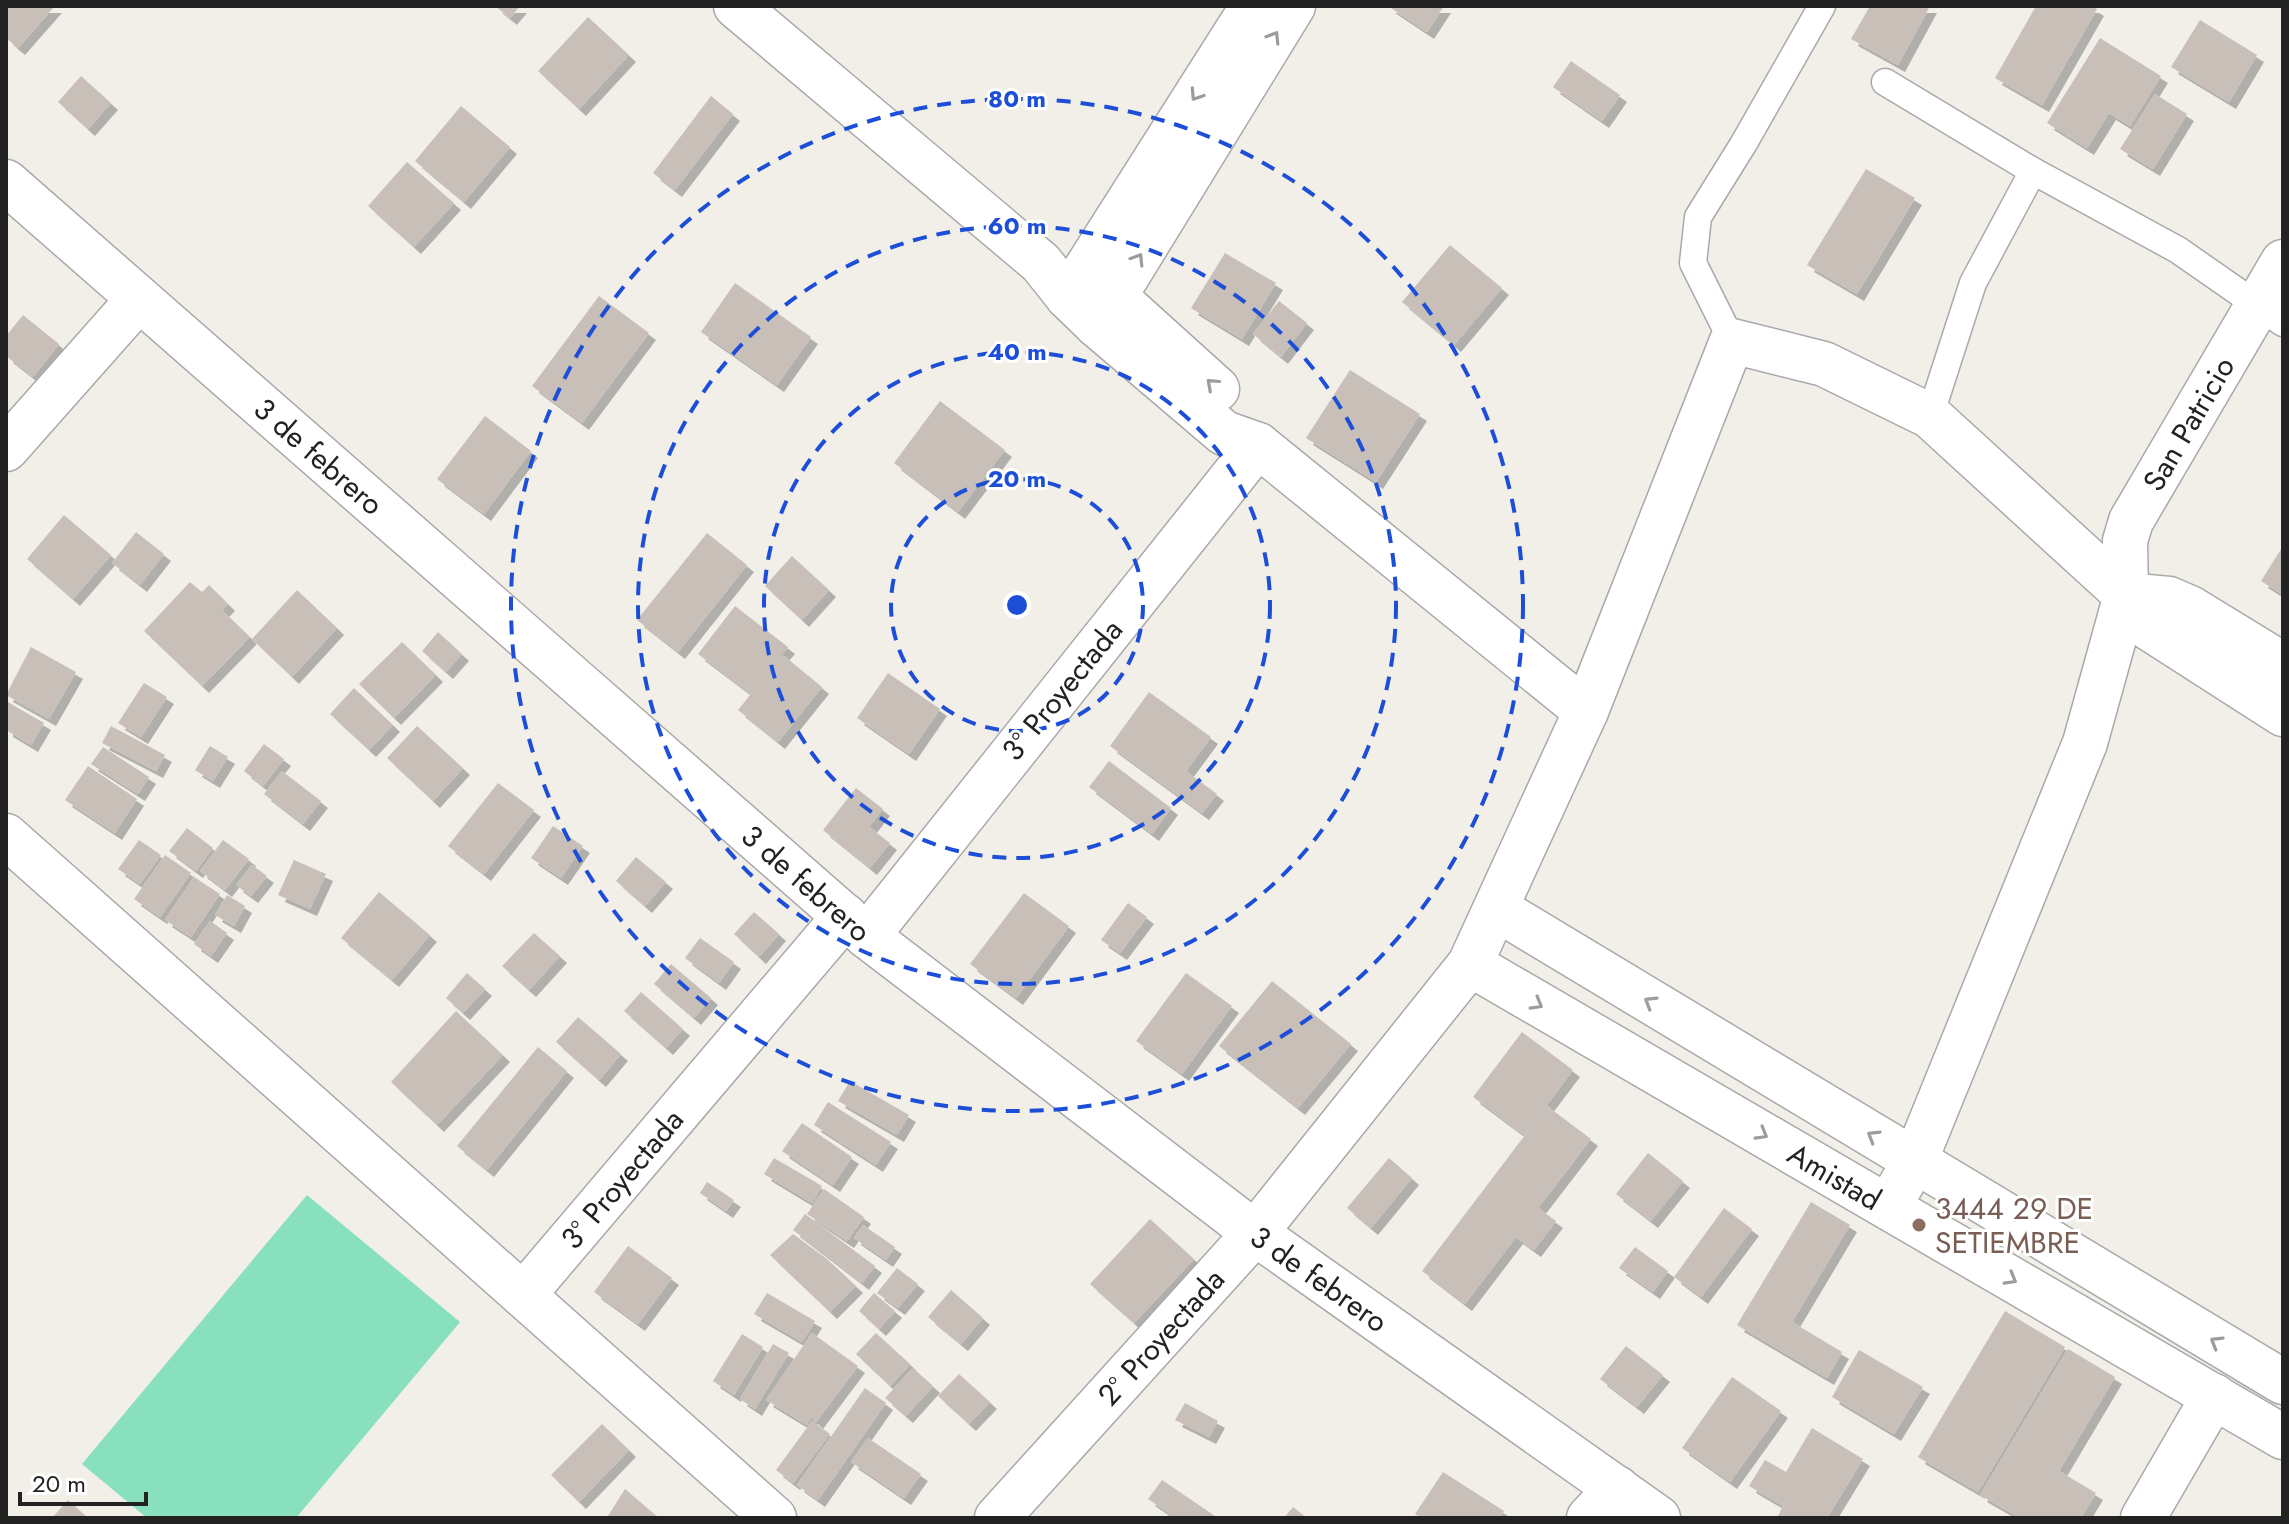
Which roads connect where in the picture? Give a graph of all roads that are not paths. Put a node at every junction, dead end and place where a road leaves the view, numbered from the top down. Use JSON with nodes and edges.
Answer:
{"nodes":[{"id":1,"x":736,"y":6,"type":"edge"},
{"id":2,"x":1253,"y":6,"type":"edge"},
{"id":3,"x":1293,"y":6,"type":"edge"},
{"id":4,"x":1822,"y":6,"type":"edge"},
{"id":5,"x":1885,"y":82,"type":"dead end"},
{"id":6,"x":2033,"y":171,"type":"junction"},
{"id":7,"x":6,"y":182,"type":"edge"},
{"id":8,"x":2283,"y":262,"type":"edge"},
{"id":9,"x":1091,"y":297,"type":"junction"},
{"id":10,"x":138,"y":300,"type":"junction"},
{"id":11,"x":2269,"y":314,"type":"edge"},
{"id":12,"x":1732,"y":341,"type":"junction"},
{"id":13,"x":1930,"y":416,"type":"junction"},
{"id":14,"x":1258,"y":445,"type":"junction"},
{"id":15,"x":6,"y":449,"type":"edge"},
{"id":16,"x":2126,"y":595,"type":"junction"},
{"id":17,"x":2283,"y":665,"type":"edge"},
{"id":18,"x":1586,"y":711,"type":"junction"},
{"id":19,"x":2283,"y":714,"type":"edge"},
{"id":20,"x":6,"y":836,"type":"edge"},
{"id":21,"x":1497,"y":909,"type":"junction"},
{"id":22,"x":856,"y":926,"type":"junction"},
{"id":23,"x":1470,"y":964,"type":"junction"},
{"id":24,"x":1915,"y":1161,"type":"junction"},
{"id":25,"x":1888,"y":1207,"type":"junction"},
{"id":26,"x":1255,"y":1233,"type":"junction"},
{"id":27,"x":523,"y":1295,"type":"junction"},
{"id":28,"x":2283,"y":1382,"type":"edge"},
{"id":29,"x":2214,"y":1396,"type":"junction"},
{"id":30,"x":2283,"y":1437,"type":"edge"},
{"id":31,"x":1603,"y":1503,"type":"edge"},
{"id":32,"x":774,"y":1518,"type":"edge"},
{"id":33,"x":997,"y":1518,"type":"edge"},
{"id":34,"x":1658,"y":1518,"type":"edge"},
{"id":35,"x":2143,"y":1518,"type":"edge"}],
"edges":[{"from":1,"to":9,"type":"street"},
{"from":2,"to":9,"type":"street","one_way":true},
{"from":9,"to":3,"type":"street","one_way":true},
{"from":4,"to":12,"type":"lane"},
{"from":5,"to":6,"type":"lane"},
{"from":6,"to":11,"type":"lane"},
{"from":6,"to":13,"type":"lane"},
{"from":7,"to":10,"type":"street","name":"3 de febrero"},
{"from":8,"to":11,"type":"street","name":"San Patricio"},
{"from":9,"to":14,"type":"street"},
{"from":10,"to":15,"type":"street"},
{"from":10,"to":22,"type":"street","name":"3 de febrero"},
{"from":11,"to":16,"type":"street","name":"San Patricio"},
{"from":12,"to":13,"type":"street"},
{"from":12,"to":18,"type":"street","name":"2º Proyectada"},
{"from":13,"to":16,"type":"street"},
{"from":14,"to":18,"type":"street"},
{"from":14,"to":22,"type":"street","name":"3º Proyectada"},
{"from":16,"to":17,"type":"street"},
{"from":16,"to":19,"type":"street"},
{"from":16,"to":24,"type":"street","name":"San Patricio"},
{"from":18,"to":21,"type":"street","name":"2º Proyectada"},
{"from":20,"to":27,"type":"street"},
{"from":21,"to":23,"type":"street","name":"2º Proyectada"},
{"from":24,"to":21,"type":"street","name":"Amistad","one_way":true},
{"from":22,"to":26,"type":"street","name":"3 de febrero"},
{"from":22,"to":27,"type":"street","name":"3º Proyectada"},
{"from":23,"to":25,"type":"street","name":"Amistad","one_way":true},
{"from":23,"to":26,"type":"street","name":"2º Proyectada"},
{"from":24,"to":25,"type":"street","name":"San Patricio"},
{"from":28,"to":24,"type":"street","name":"Amistad","one_way":true},
{"from":25,"to":29,"type":"street","name":"Amistad","one_way":true},
{"from":26,"to":31,"type":"street","name":"3 de febrero"},
{"from":26,"to":33,"type":"street","name":"2º Proyectada"},
{"from":27,"to":32,"type":"street"},
{"from":29,"to":30,"type":"street","name":"Amistad"},
{"from":29,"to":35,"type":"street"},
{"from":31,"to":34,"type":"street","name":"3 de febrero"}]}
